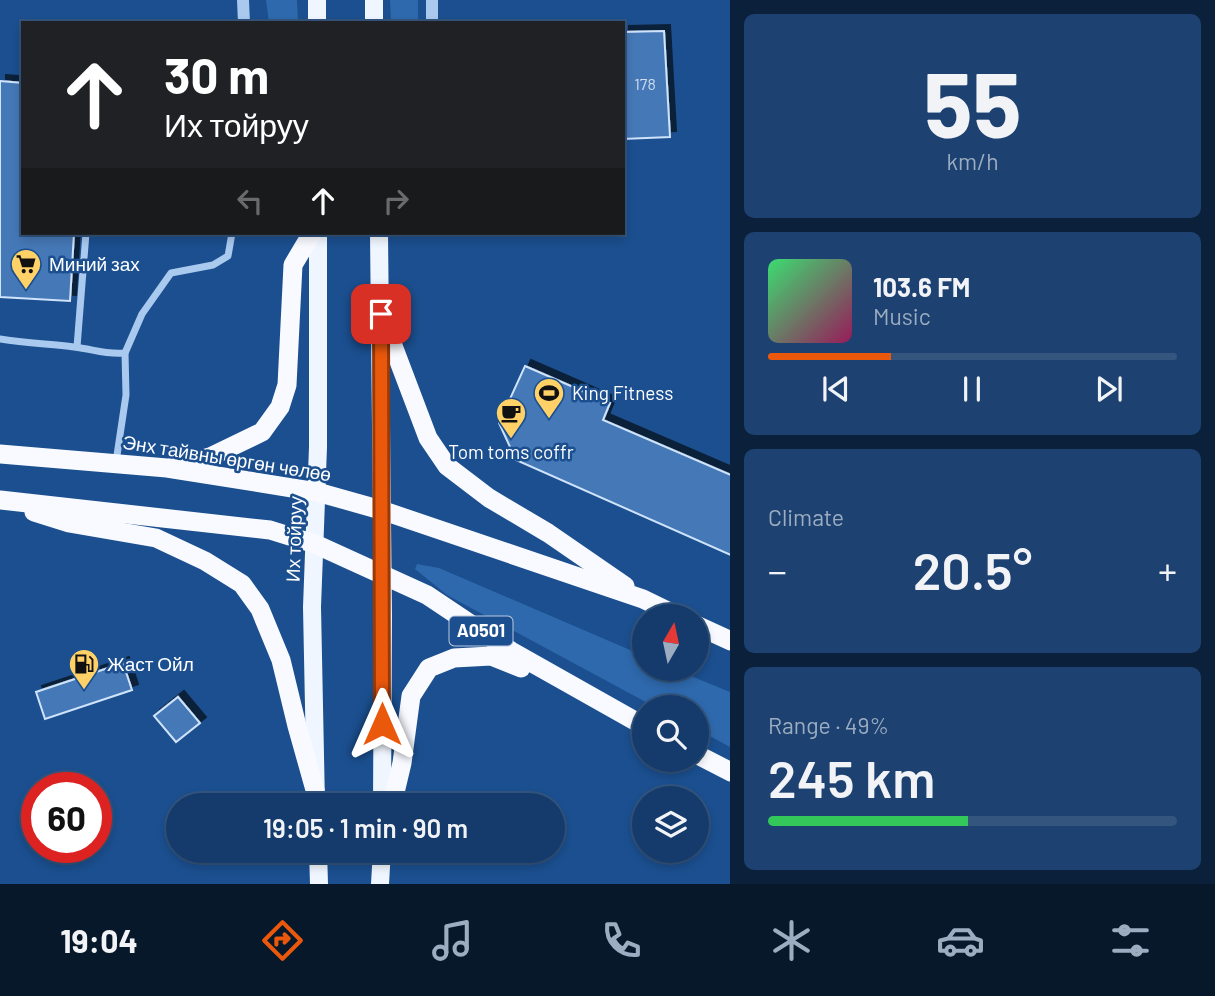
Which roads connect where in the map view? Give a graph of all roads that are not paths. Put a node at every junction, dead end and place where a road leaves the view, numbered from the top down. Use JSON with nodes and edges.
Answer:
{"nodes":[{"id":1,"x":243,"y":0,"type":"edge"},
{"id":2,"x":317,"y":0,"type":"edge"},
{"id":3,"x":374,"y":0,"type":"edge"},
{"id":4,"x":432,"y":0,"type":"edge"},
{"id":5,"x":244,"y":21,"type":"edge"},
{"id":6,"x":317,"y":21,"type":"edge"},
{"id":7,"x":374,"y":21,"type":"edge"},
{"id":8,"x":432,"y":21,"type":"edge"},
{"id":9,"x":86,"y":235,"type":"edge"},
{"id":10,"x":232,"y":235,"type":"edge"},
{"id":11,"x":311,"y":235,"type":"edge"},
{"id":12,"x":318,"y":235,"type":"edge"},
{"id":13,"x":379,"y":235,"type":"edge"},
{"id":14,"x":381,"y":314,"type":"junction"},
{"id":15,"x":0,"y":339,"type":"edge"},
{"id":16,"x":77,"y":347,"type":"junction"},
{"id":17,"x":125,"y":353,"type":"junction"},
{"id":18,"x":0,"y":454,"type":"edge"},
{"id":19,"x":116,"y":463,"type":"junction"},
{"id":20,"x":167,"y":468,"type":"junction"},
{"id":21,"x":317,"y":492,"type":"junction"},
{"id":22,"x":0,"y":500,"type":"edge"},
{"id":23,"x":381,"y":510,"type":"junction"},
{"id":24,"x":316,"y":544,"type":"junction"},
{"id":25,"x":382,"y":574,"type":"junction"},
{"id":26,"x":643,"y":599,"type":"junction"},
{"id":27,"x":653,"y":604,"type":"edge"},
{"id":28,"x":709,"y":631,"type":"edge"},
{"id":29,"x":730,"y":640,"type":"edge"},
{"id":30,"x":588,"y":696,"type":"junction"},
{"id":31,"x":632,"y":720,"type":"edge"},
{"id":32,"x":709,"y":761,"type":"edge"},
{"id":33,"x":730,"y":772,"type":"edge"},
{"id":34,"x":315,"y":793,"type":"edge"},
{"id":35,"x":316,"y":793,"type":"edge"},
{"id":36,"x":382,"y":793,"type":"edge"},
{"id":37,"x":395,"y":793,"type":"edge"},
{"id":38,"x":318,"y":863,"type":"edge"},
{"id":39,"x":381,"y":863,"type":"edge"},
{"id":40,"x":319,"y":884,"type":"edge"},
{"id":41,"x":380,"y":884,"type":"edge"}],
"edges":[{"from":1,"to":5,"type":"street"},
{"from":2,"to":6,"type":"main road"},
{"from":3,"to":7,"type":"main road"},
{"from":4,"to":8,"type":"street"},
{"from":9,"to":16,"type":"street"},
{"from":10,"to":17,"type":"street"},
{"from":11,"to":20,"type":"highway"},
{"from":12,"to":21,"type":"main road","name":"Их тойруу"},
{"from":13,"to":14,"type":"main road"},
{"from":14,"to":23,"type":"main road"},
{"from":14,"to":26,"type":"highway"},
{"from":15,"to":16,"type":"street"},
{"from":16,"to":17,"type":"street"},
{"from":17,"to":19,"type":"street"},
{"from":18,"to":19,"type":"highway","name":"Энх тайвны өргөн чөлөө"},
{"from":19,"to":20,"type":"highway","name":"Энх тайвны өргөн чөлөө"},
{"from":20,"to":21,"type":"highway","name":"Энх тайвны өргөн чөлөө"},
{"from":21,"to":23,"type":"highway","name":"Энх тайвны өргөн чөлөө"},
{"from":21,"to":24,"type":"main road","name":"Их тойруу"},
{"from":22,"to":24,"type":"highway","number":"A0501"},
{"from":22,"to":34,"type":"highway"},
{"from":23,"to":25,"type":"main road"},
{"from":23,"to":26,"type":"highway","name":"Энх тайвны өргөн чөлөө"},
{"from":24,"to":25,"type":"highway","number":"A0501"},
{"from":24,"to":35,"type":"main road","name":"Их тойруу"},
{"from":25,"to":30,"type":"highway","number":"A0501"},
{"from":25,"to":36,"type":"main road"},
{"from":26,"to":27,"type":"highway","name":"Энх тайвны өргөн чөлөө"},
{"from":28,"to":29,"type":"highway"},
{"from":30,"to":31,"type":"highway","number":"A0501"},
{"from":30,"to":37,"type":"highway"},
{"from":32,"to":33,"type":"highway"},
{"from":38,"to":40,"type":"main road"},
{"from":39,"to":41,"type":"main road"}]}
